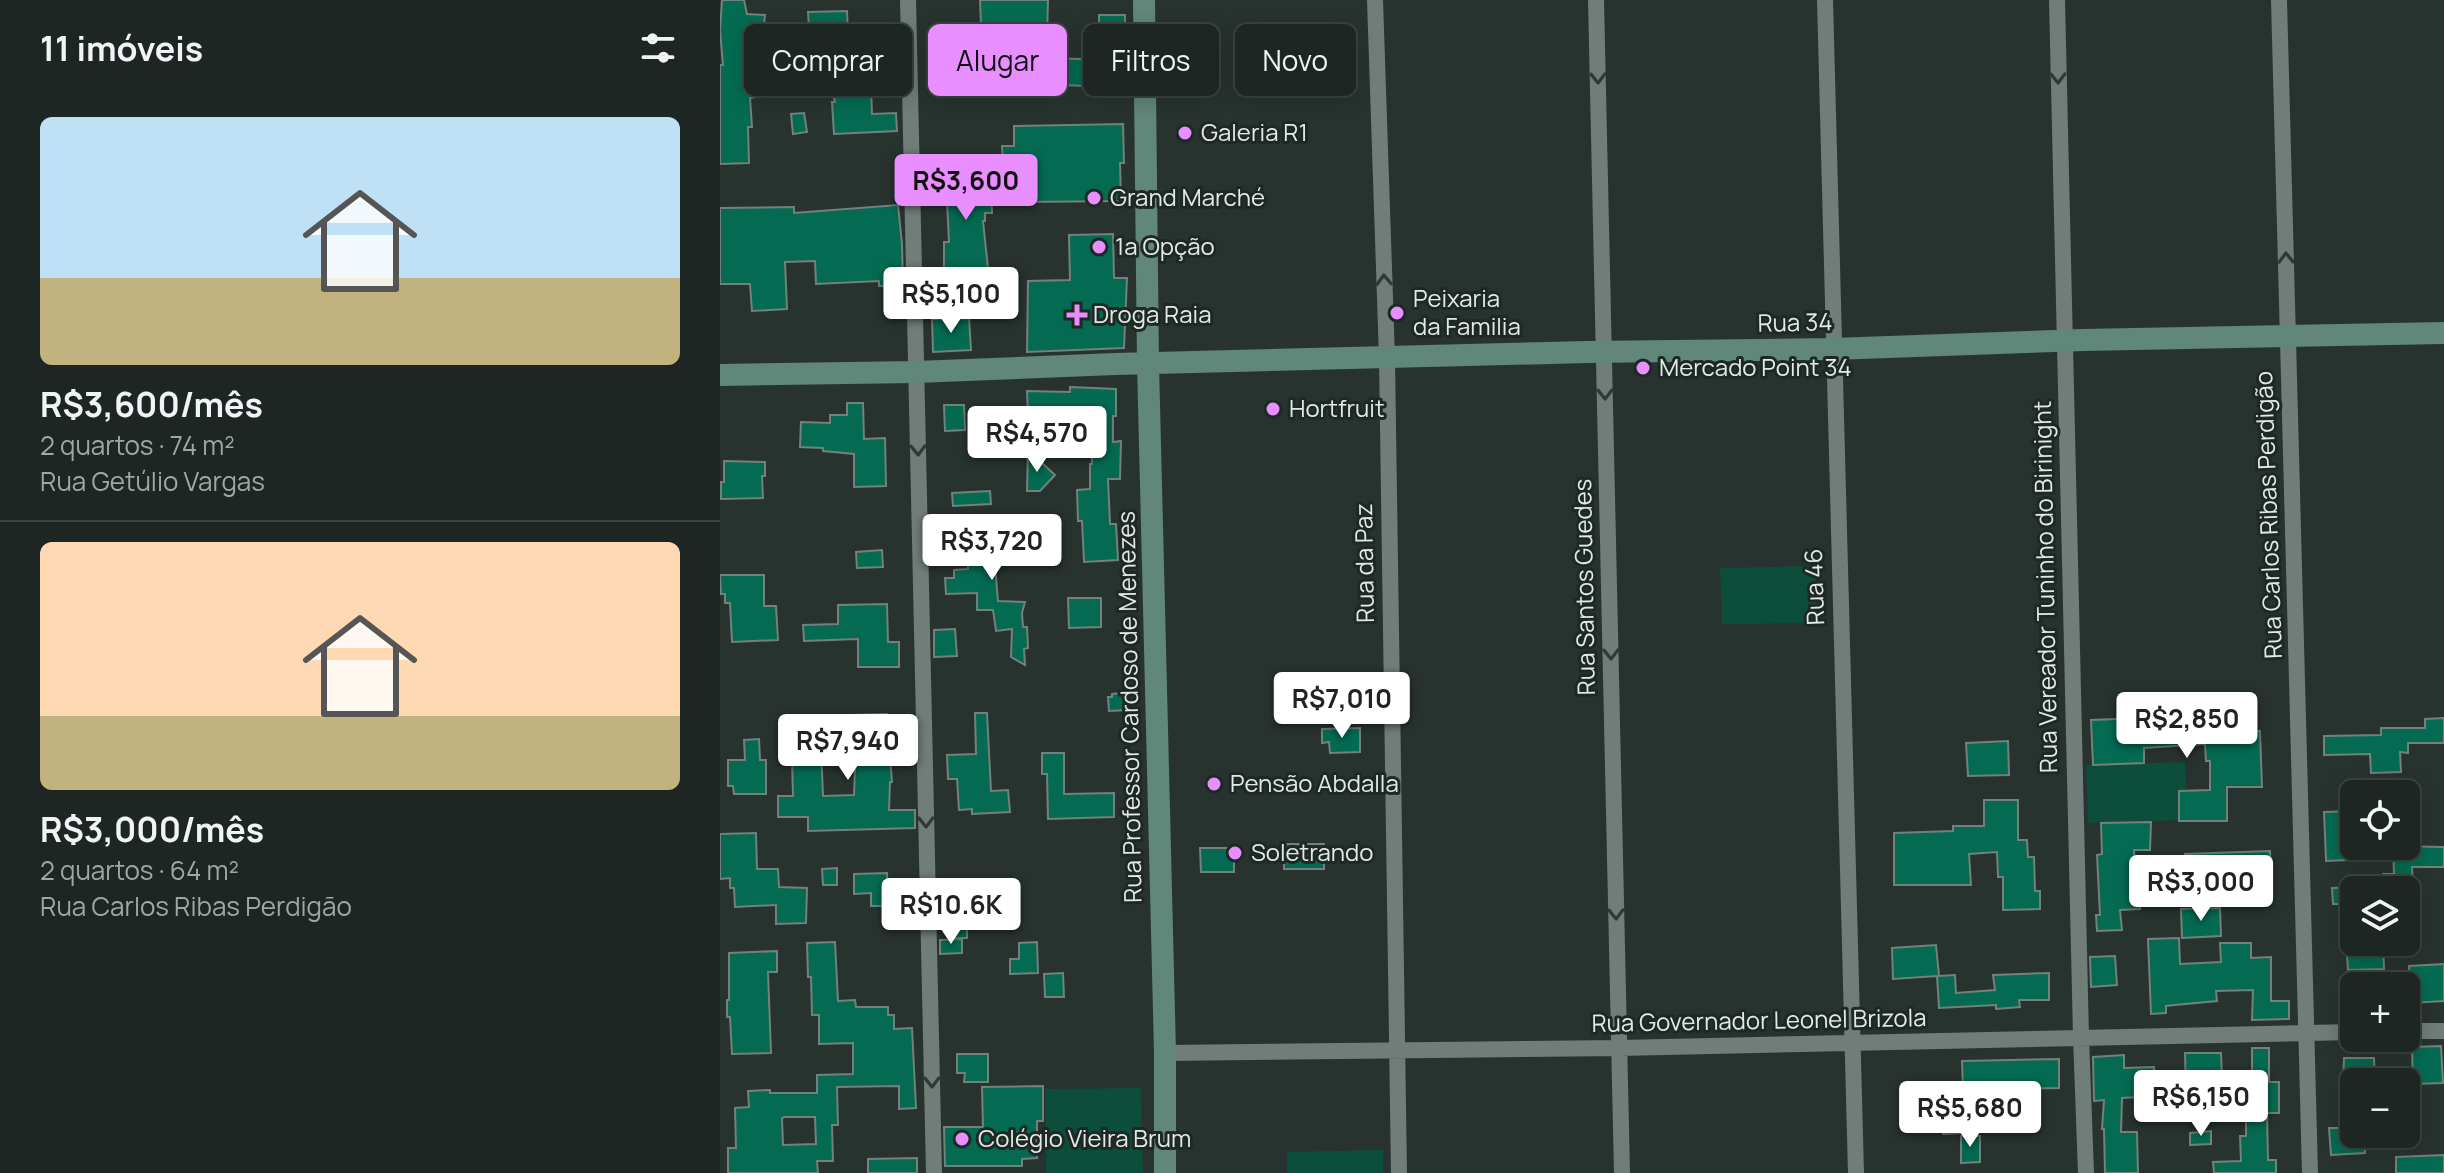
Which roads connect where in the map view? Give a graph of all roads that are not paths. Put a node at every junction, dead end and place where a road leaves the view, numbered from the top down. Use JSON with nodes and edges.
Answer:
{"nodes":[{"id":1,"x":908,"y":0,"type":"edge"},
{"id":2,"x":1144,"y":0,"type":"edge"},
{"id":3,"x":1375,"y":0,"type":"edge"},
{"id":4,"x":1596,"y":0,"type":"edge"},
{"id":5,"x":1825,"y":0,"type":"edge"},
{"id":6,"x":2057,"y":0,"type":"edge"},
{"id":7,"x":2279,"y":0,"type":"edge"},
{"id":8,"x":2444,"y":333,"type":"edge"},
{"id":9,"x":2288,"y":336,"type":"junction"},
{"id":10,"x":2064,"y":341,"type":"junction"},
{"id":11,"x":1833,"y":349,"type":"junction"},
{"id":12,"x":1604,"y":352,"type":"junction"},
{"id":13,"x":1387,"y":358,"type":"junction"},
{"id":14,"x":1148,"y":364,"type":"junction"},
{"id":15,"x":916,"y":372,"type":"junction"},
{"id":16,"x":720,"y":375,"type":"edge"},
{"id":17,"x":2420,"y":1031,"type":"edge"},
{"id":18,"x":2444,"y":1031,"type":"edge"},
{"id":19,"x":2340,"y":1032,"type":"edge"},
{"id":20,"x":2308,"y":1033,"type":"junction"},
{"id":21,"x":2081,"y":1037,"type":"junction"},
{"id":22,"x":1852,"y":1043,"type":"junction"},
{"id":23,"x":1619,"y":1048,"type":"junction"},
{"id":24,"x":1396,"y":1050,"type":"junction"},
{"id":25,"x":1165,"y":1053,"type":"junction"},
{"id":26,"x":934,"y":1173,"type":"edge"},
{"id":27,"x":1165,"y":1173,"type":"edge"},
{"id":28,"x":1399,"y":1173,"type":"edge"},
{"id":29,"x":1622,"y":1173,"type":"edge"},
{"id":30,"x":1856,"y":1173,"type":"edge"},
{"id":31,"x":2086,"y":1173,"type":"edge"},
{"id":32,"x":2310,"y":1173,"type":"edge"}],
"edges":[{"from":1,"to":15,"type":"street"},
{"from":2,"to":14,"type":"street","name":"Rua Professor Cardoso de Menezes"},
{"from":13,"to":3,"type":"street","name":"Rua da Paz","one_way":true},
{"from":4,"to":12,"type":"street","name":"Rua Santos Guedes","one_way":true},
{"from":5,"to":11,"type":"street","name":"Rua 46"},
{"from":6,"to":10,"type":"street","name":"Rua Vereador Tuninho do Birinight","one_way":true},
{"from":9,"to":7,"type":"street","name":"Rua Carlos Ribas Perdigão","one_way":true},
{"from":8,"to":9,"type":"street","name":"Rua 34"},
{"from":9,"to":10,"type":"street","name":"Rua 34"},
{"from":9,"to":20,"type":"street","name":"Rua Carlos Ribas Perdigão"},
{"from":10,"to":11,"type":"street","name":"Rua 34"},
{"from":10,"to":21,"type":"street","name":"Rua Vereador Tuninho do Birinight"},
{"from":11,"to":12,"type":"street","name":"Rua 34"},
{"from":11,"to":22,"type":"street","name":"Rua 46"},
{"from":12,"to":13,"type":"street","name":"Rua 34"},
{"from":12,"to":23,"type":"street","name":"Rua Santos Guedes","one_way":true},
{"from":13,"to":14,"type":"street","name":"Rua 34"},
{"from":13,"to":24,"type":"street","name":"Rua da Paz"},
{"from":14,"to":15,"type":"street","name":"Rua 34"},
{"from":14,"to":25,"type":"street","name":"Rua Professor Cardoso de Menezes"},
{"from":15,"to":16,"type":"street","name":"Rua 34"},
{"from":15,"to":26,"type":"street","one_way":true},
{"from":17,"to":18,"type":"street"},
{"from":19,"to":20,"type":"street","name":"Rua Governador Leonel Brizola"},
{"from":20,"to":21,"type":"street","name":"Rua Governador Leonel Brizola"},
{"from":20,"to":32,"type":"street","name":"Rua Carlos Ribas Perdigão"},
{"from":21,"to":22,"type":"street","name":"Rua Governador Leonel Brizola"},
{"from":21,"to":31,"type":"street","name":"Rua Vereador Tuninho do Birinight"},
{"from":22,"to":23,"type":"street","name":"Rua Governador Leonel Brizola"},
{"from":22,"to":30,"type":"street","name":"Rua 46"},
{"from":23,"to":24,"type":"street","name":"Rua Governador Leonel Brizola"},
{"from":23,"to":29,"type":"street","name":"Rua Santos Guedes"},
{"from":24,"to":25,"type":"street","name":"Rua Governador Leonel Brizola"},
{"from":24,"to":28,"type":"street","name":"Rua da Paz"},
{"from":25,"to":27,"type":"street","name":"Rua Professor Cardoso de Menezes"}]}
